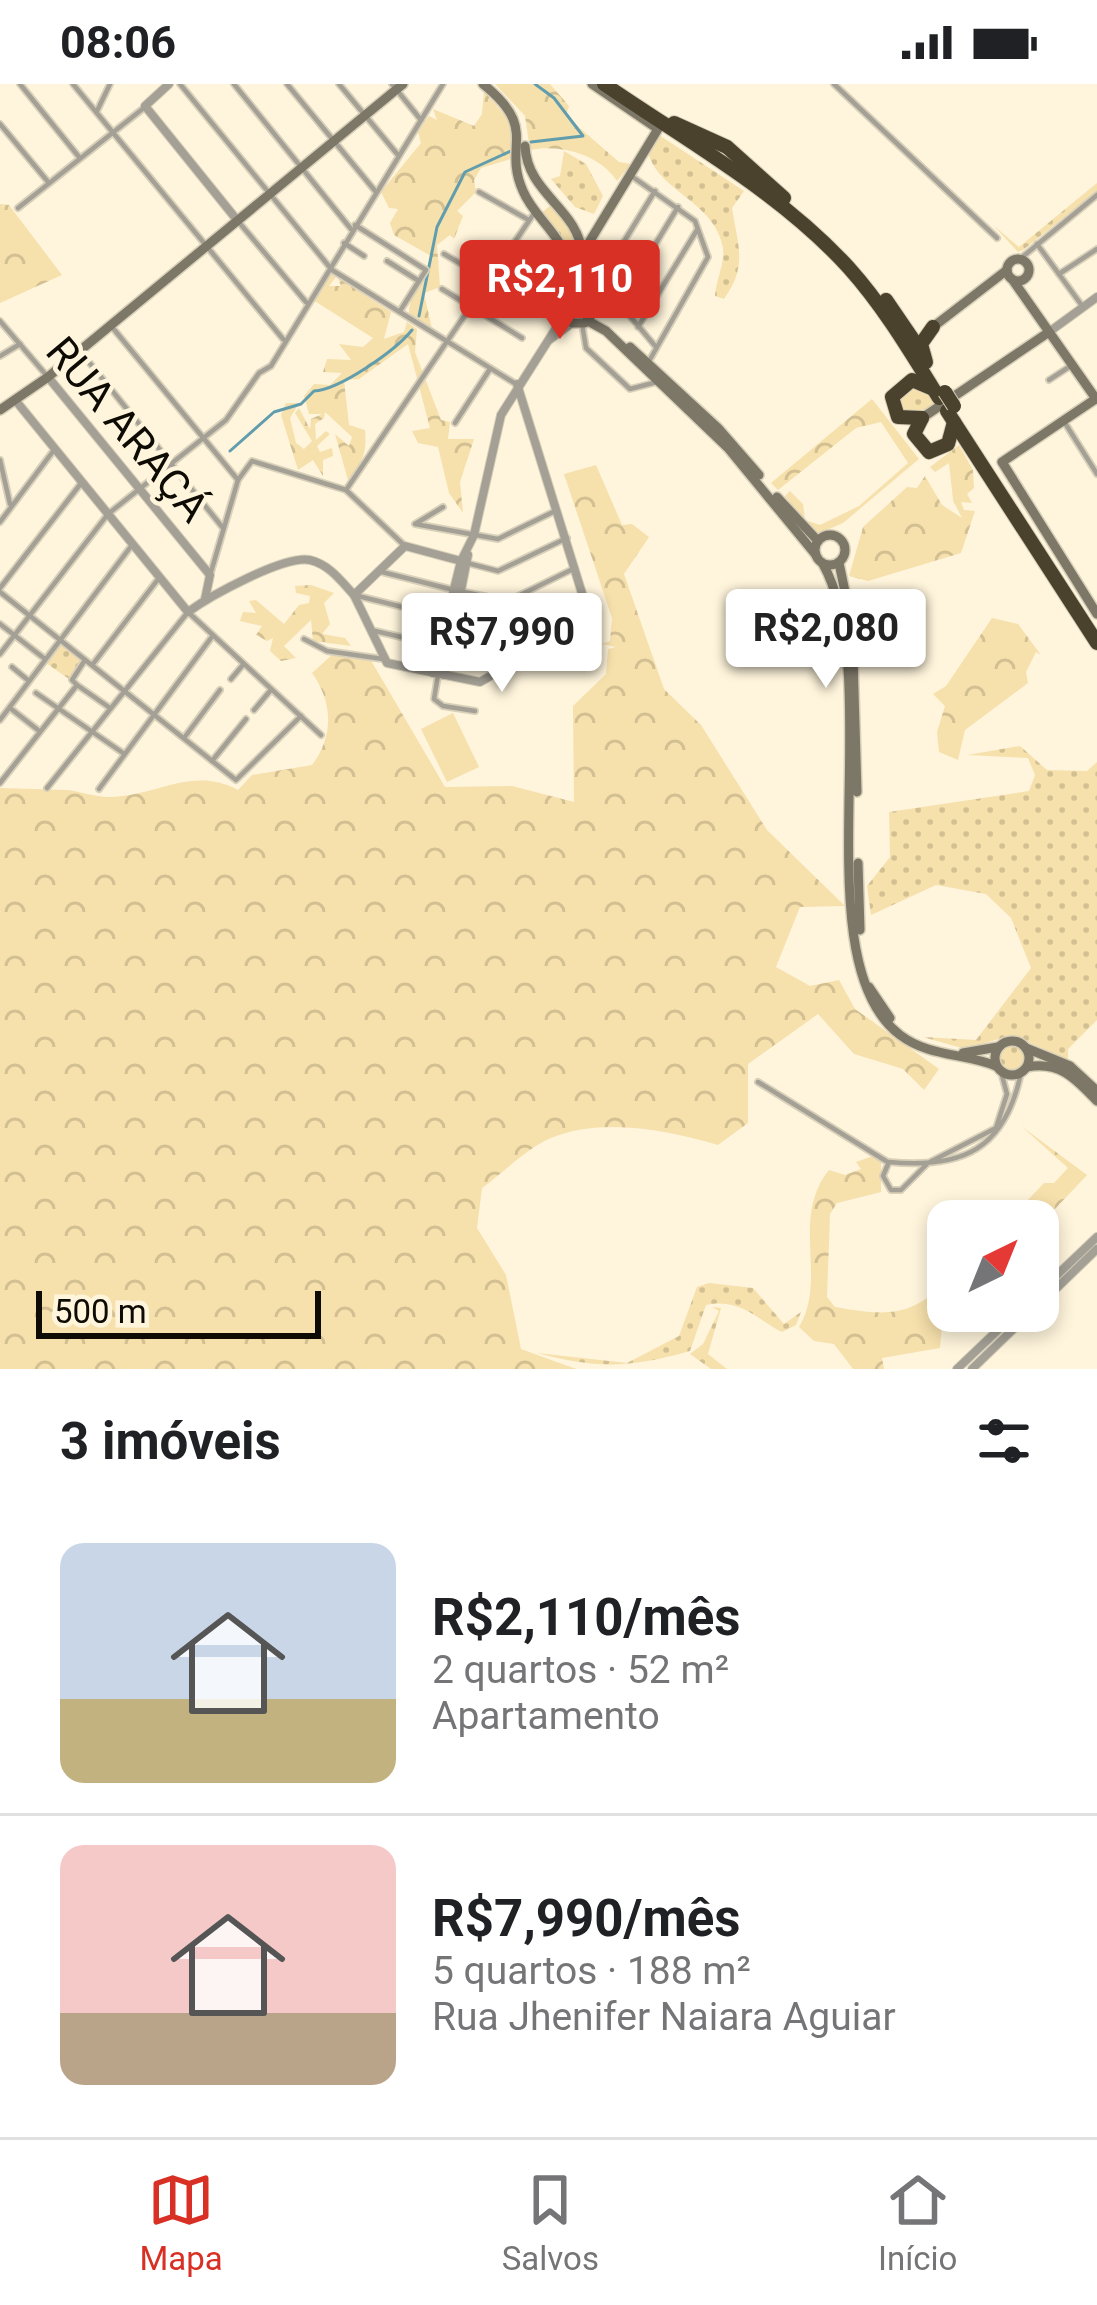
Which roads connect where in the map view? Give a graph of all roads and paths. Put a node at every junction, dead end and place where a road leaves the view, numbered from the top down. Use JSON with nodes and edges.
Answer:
{"nodes":[{"id":1,"x":20,"y":84,"type":"edge"},
{"id":2,"x":73,"y":84,"type":"edge"},
{"id":3,"x":110,"y":84,"type":"edge"},
{"id":4,"x":169,"y":84,"type":"edge"},
{"id":5,"x":180,"y":84,"type":"edge"},
{"id":6,"x":234,"y":84,"type":"edge"},
{"id":7,"x":287,"y":84,"type":"edge"},
{"id":8,"x":339,"y":84,"type":"edge"},
{"id":9,"x":443,"y":84,"type":"edge"},
{"id":10,"x":487,"y":84,"type":"edge"},
{"id":11,"x":592,"y":84,"type":"edge"},
{"id":12,"x":604,"y":84,"type":"edge"},
{"id":13,"x":616,"y":84,"type":"edge"},
{"id":14,"x":834,"y":84,"type":"edge"},
{"id":15,"x":397,"y":86,"type":"edge"},
{"id":16,"x":159,"y":88,"type":"edge"},
{"id":17,"x":145,"y":106,"type":"junction"},
{"id":18,"x":96,"y":112,"type":"junction"},
{"id":19,"x":364,"y":115,"type":"junction"},
{"id":20,"x":421,"y":120,"type":"junction"},
{"id":21,"x":0,"y":124,"type":"edge"},
{"id":22,"x":658,"y":129,"type":"junction"},
{"id":23,"x":113,"y":133,"type":"junction"},
{"id":24,"x":334,"y":141,"type":"junction"},
{"id":25,"x":398,"y":155,"type":"junction"},
{"id":26,"x":79,"y":157,"type":"junction"},
{"id":27,"x":302,"y":169,"type":"junction"},
{"id":28,"x":630,"y":175,"type":"junction"},
{"id":29,"x":49,"y":183,"type":"junction"},
{"id":30,"x":655,"y":191,"type":"junction"},
{"id":31,"x":376,"y":192,"type":"junction"},
{"id":32,"x":479,"y":192,"type":"dead end"},
{"id":33,"x":269,"y":194,"type":"junction"},
{"id":34,"x":1097,"y":195,"type":"edge"},
{"id":35,"x":554,"y":204,"type":"junction"},
{"id":36,"x":678,"y":207,"type":"junction"},
{"id":37,"x":18,"y":208,"type":"dead end"},
{"id":38,"x":531,"y":216,"type":"junction"},
{"id":39,"x":237,"y":220,"type":"junction"},
{"id":40,"x":602,"y":221,"type":"junction"},
{"id":41,"x":574,"y":224,"type":"junction"},
{"id":42,"x":354,"y":228,"type":"junction"},
{"id":43,"x":699,"y":228,"type":"junction"},
{"id":44,"x":997,"y":238,"type":"dead end"},
{"id":45,"x":344,"y":243,"type":"junction"},
{"id":46,"x":206,"y":245,"type":"junction"},
{"id":47,"x":1034,"y":246,"type":"junction"},
{"id":48,"x":1097,"y":249,"type":"edge"},
{"id":49,"x":444,"y":254,"type":"dead end"},
{"id":50,"x":364,"y":256,"type":"dead end"},
{"id":51,"x":405,"y":256,"type":"junction"},
{"id":52,"x":583,"y":260,"type":"junction"},
{"id":53,"x":387,"y":261,"type":"dead end"},
{"id":54,"x":1024,"y":261,"type":"junction"},
{"id":55,"x":329,"y":268,"type":"junction"},
{"id":56,"x":398,"y":268,"type":"junction"},
{"id":57,"x":1059,"y":274,"type":"junction"},
{"id":58,"x":1013,"y":277,"type":"junction"},
{"id":59,"x":488,"y":279,"type":"junction"},
{"id":60,"x":419,"y":281,"type":"junction"},
{"id":61,"x":600,"y":281,"type":"junction"},
{"id":62,"x":442,"y":289,"type":"dead end"},
{"id":63,"x":1097,"y":297,"type":"edge"},
{"id":64,"x":306,"y":302,"type":"junction"},
{"id":65,"x":589,"y":302,"type":"junction"},
{"id":66,"x":619,"y":304,"type":"junction"},
{"id":67,"x":470,"y":306,"type":"junction"},
{"id":68,"x":1083,"y":307,"type":"junction"},
{"id":69,"x":399,"y":313,"type":"junction"},
{"id":70,"x":574,"y":318,"type":"junction"},
{"id":71,"x":0,"y":321,"type":"edge"},
{"id":72,"x":897,"y":322,"type":"junction"},
{"id":73,"x":110,"y":324,"type":"junction"},
{"id":74,"x":638,"y":327,"type":"junction"},
{"id":75,"x":933,"y":327,"type":"junction"},
{"id":76,"x":1049,"y":332,"type":"junction"},
{"id":77,"x":523,"y":338,"type":"dead end"},
{"id":78,"x":284,"y":339,"type":"junction"},
{"id":79,"x":447,"y":343,"type":"junction"},
{"id":80,"x":20,"y":344,"type":"junction"},
{"id":81,"x":657,"y":348,"type":"junction"},
{"id":82,"x":80,"y":351,"type":"junction"},
{"id":83,"x":0,"y":356,"type":"edge"},
{"id":84,"x":648,"y":362,"type":"junction"},
{"id":85,"x":926,"y":362,"type":"junction"},
{"id":86,"x":1072,"y":364,"type":"junction"},
{"id":87,"x":490,"y":369,"type":"junction"},
{"id":88,"x":48,"y":377,"type":"junction"},
{"id":89,"x":1049,"y":380,"type":"dead end"},
{"id":90,"x":658,"y":382,"type":"junction"},
{"id":91,"x":517,"y":384,"type":"junction"},
{"id":92,"x":1097,"y":399,"type":"edge"},
{"id":93,"x":16,"y":401,"type":"junction"},
{"id":94,"x":945,"y":403,"type":"junction"},
{"id":95,"x":0,"y":410,"type":"edge"},
{"id":96,"x":922,"y":418,"type":"junction"},
{"id":97,"x":1064,"y":421,"type":"junction"},
{"id":98,"x":455,"y":423,"type":"dead end"},
{"id":99,"x":716,"y":431,"type":"junction"},
{"id":100,"x":204,"y":439,"type":"junction"},
{"id":101,"x":55,"y":450,"type":"junction"},
{"id":102,"x":0,"y":460,"type":"edge"},
{"id":103,"x":172,"y":464,"type":"junction"},
{"id":104,"x":982,"y":464,"type":"junction"},
{"id":105,"x":1097,"y":474,"type":"edge"},
{"id":106,"x":238,"y":480,"type":"junction"},
{"id":107,"x":82,"y":482,"type":"junction"},
{"id":108,"x":140,"y":489,"type":"junction"},
{"id":109,"x":346,"y":490,"type":"junction"},
{"id":110,"x":0,"y":495,"type":"edge"},
{"id":111,"x":996,"y":497,"type":"joint"},
{"id":112,"x":12,"y":505,"type":"junction"},
{"id":113,"x":442,"y":507,"type":"dead end"},
{"id":114,"x":558,"y":509,"type":"junction"},
{"id":115,"x":108,"y":514,"type":"junction"},
{"id":116,"x":0,"y":522,"type":"edge"},
{"id":117,"x":224,"y":528,"type":"junction"},
{"id":118,"x":474,"y":535,"type":"junction"},
{"id":119,"x":567,"y":538,"type":"junction"},
{"id":120,"x":818,"y":541,"type":"junction"},
{"id":121,"x":132,"y":545,"type":"junction"},
{"id":122,"x":404,"y":546,"type":"junction"},
{"id":123,"x":819,"y":559,"type":"junction"},
{"id":124,"x":466,"y":560,"type":"junction"},
{"id":125,"x":839,"y":563,"type":"junction"},
{"id":126,"x":577,"y":567,"type":"junction"},
{"id":127,"x":376,"y":571,"type":"junction"},
{"id":128,"x":159,"y":578,"type":"junction"},
{"id":129,"x":209,"y":578,"type":"junction"},
{"id":130,"x":0,"y":590,"type":"edge"},
{"id":131,"x":459,"y":591,"type":"junction"},
{"id":132,"x":220,"y":592,"type":"junction"},
{"id":133,"x":585,"y":594,"type":"junction"},
{"id":134,"x":354,"y":596,"type":"junction"},
{"id":135,"x":205,"y":600,"type":"junction"},
{"id":136,"x":188,"y":612,"type":"junction"},
{"id":137,"x":1097,"y":614,"type":"edge"},
{"id":138,"x":29,"y":616,"type":"junction"},
{"id":139,"x":452,"y":619,"type":"junction"},
{"id":140,"x":0,"y":624,"type":"edge"},
{"id":141,"x":370,"y":630,"type":"junction"},
{"id":142,"x":1097,"y":630,"type":"edge"},
{"id":143,"x":14,"y":636,"type":"junction"},
{"id":144,"x":212,"y":638,"type":"junction"},
{"id":145,"x":304,"y":639,"type":"dead end"},
{"id":146,"x":60,"y":640,"type":"junction"},
{"id":147,"x":1097,"y":643,"type":"edge"},
{"id":148,"x":445,"y":646,"type":"junction"},
{"id":149,"x":1097,"y":653,"type":"edge"},
{"id":150,"x":0,"y":654,"type":"edge"},
{"id":151,"x":45,"y":659,"type":"junction"},
{"id":152,"x":383,"y":659,"type":"junction"},
{"id":153,"x":518,"y":662,"type":"junction"},
{"id":154,"x":88,"y":663,"type":"junction"},
{"id":155,"x":242,"y":666,"type":"junction"},
{"id":156,"x":12,"y":667,"type":"dead end"},
{"id":157,"x":438,"y":675,"type":"junction"},
{"id":158,"x":232,"y":679,"type":"dead end"},
{"id":159,"x":29,"y":681,"type":"junction"},
{"id":160,"x":77,"y":685,"type":"junction"},
{"id":161,"x":122,"y":690,"type":"junction"},
{"id":162,"x":220,"y":690,"type":"dead end"},
{"id":163,"x":270,"y":691,"type":"junction"},
{"id":164,"x":36,"y":693,"type":"dead end"},
{"id":165,"x":10,"y":708,"type":"junction"},
{"id":166,"x":110,"y":708,"type":"junction"},
{"id":167,"x":59,"y":709,"type":"junction"},
{"id":168,"x":254,"y":710,"type":"dead end"},
{"id":169,"x":475,"y":711,"type":"dead end"},
{"id":170,"x":153,"y":715,"type":"junction"},
{"id":171,"x":301,"y":716,"type":"junction"},
{"id":172,"x":246,"y":719,"type":"dead end"},
{"id":173,"x":0,"y":720,"type":"edge"},
{"id":174,"x":94,"y":729,"type":"junction"},
{"id":175,"x":40,"y":731,"type":"junction"},
{"id":176,"x":321,"y":735,"type":"dead end"},
{"id":177,"x":184,"y":739,"type":"junction"},
{"id":178,"x":123,"y":753,"type":"junction"},
{"id":179,"x":212,"y":761,"type":"junction"},
{"id":180,"x":0,"y":783,"type":"edge"},
{"id":181,"x":47,"y":788,"type":"dead end"},
{"id":182,"x":99,"y":789,"type":"dead end"},
{"id":183,"x":998,"y":1047,"type":"junction"},
{"id":184,"x":1026,"y":1048,"type":"junction"},
{"id":185,"x":998,"y":1069,"type":"junction"},
{"id":186,"x":1024,"y":1070,"type":"junction"},
{"id":187,"x":758,"y":1082,"type":"dead end"},
{"id":188,"x":1097,"y":1091,"type":"edge"},
{"id":189,"x":1097,"y":1101,"type":"edge"},
{"id":190,"x":889,"y":1162,"type":"junction"},
{"id":191,"x":928,"y":1163,"type":"junction"},
{"id":192,"x":1097,"y":1237,"type":"edge"},
{"id":193,"x":1097,"y":1249,"type":"edge"},
{"id":194,"x":1059,"y":1273,"type":"edge"},
{"id":195,"x":1059,"y":1285,"type":"edge"},
{"id":196,"x":996,"y":1332,"type":"edge"},
{"id":197,"x":1004,"y":1332,"type":"edge"},
{"id":198,"x":1011,"y":1332,"type":"edge"},
{"id":199,"x":1002,"y":1341,"type":"junction"},
{"id":200,"x":957,"y":1369,"type":"edge"},
{"id":201,"x":972,"y":1369,"type":"edge"}],
"edges":[{"from":1,"to":26,"type":"street"},
{"from":2,"to":18,"type":"street"},
{"from":3,"to":18,"type":"street"},
{"from":4,"to":16,"type":"street"},
{"from":5,"to":33,"type":"street"},
{"from":6,"to":27,"type":"street"},
{"from":7,"to":24,"type":"street"},
{"from":8,"to":19,"type":"street"},
{"from":9,"to":20,"type":"street"},
{"from":10,"to":35,"type":"main road"},
{"from":10,"to":38,"type":"main road"},
{"from":11,"to":22,"type":"main road"},
{"from":12,"to":72,"type":"highway"},
{"from":13,"to":72,"type":"highway"},
{"from":14,"to":44,"type":"street"},
{"from":15,"to":19,"type":"main road"},
{"from":15,"to":20,"type":"street"},
{"from":16,"to":17,"type":"street"},
{"from":17,"to":23,"type":"street"},
{"from":17,"to":39,"type":"street"},
{"from":18,"to":23,"type":"street"},
{"from":19,"to":24,"type":"main road"},
{"from":19,"to":25,"type":"street"},
{"from":20,"to":25,"type":"street"},
{"from":21,"to":29,"type":"street"},
{"from":22,"to":28,"type":"main road"},
{"from":22,"to":72,"type":"highway"},
{"from":23,"to":26,"type":"street"},
{"from":23,"to":46,"type":"street"},
{"from":24,"to":27,"type":"main road"},
{"from":24,"to":31,"type":"street"},
{"from":25,"to":31,"type":"street"},
{"from":26,"to":29,"type":"street"},
{"from":27,"to":33,"type":"main road"},
{"from":27,"to":42,"type":"street"},
{"from":28,"to":30,"type":"street"},
{"from":28,"to":40,"type":"main road"},
{"from":29,"to":37,"type":"street"},
{"from":30,"to":36,"type":"street"},
{"from":30,"to":61,"type":"street"},
{"from":31,"to":42,"type":"street"},
{"from":32,"to":38,"type":"street"},
{"from":33,"to":39,"type":"main road"},
{"from":33,"to":55,"type":"street"},
{"from":34,"to":47,"type":"street"},
{"from":35,"to":38,"type":"main road"},
{"from":35,"to":41,"type":"main road"},
{"from":36,"to":43,"type":"street"},
{"from":36,"to":66,"type":"street"},
{"from":38,"to":59,"type":"street"},
{"from":38,"to":70,"type":"main road"},
{"from":39,"to":46,"type":"main road"},
{"from":39,"to":64,"type":"street"},
{"from":40,"to":41,"type":"main road"},
{"from":40,"to":52,"type":"main road"},
{"from":41,"to":52,"type":"main road"},
{"from":42,"to":45,"type":"street"},
{"from":42,"to":51,"type":"street"},
{"from":43,"to":74,"type":"street"},
{"from":43,"to":81,"type":"street"},
{"from":45,"to":50,"type":"street"},
{"from":45,"to":55,"type":"street"},
{"from":46,"to":73,"type":"main road"},
{"from":46,"to":78,"type":"street"},
{"from":47,"to":54,"type":"street"},
{"from":47,"to":57,"type":"street"},
{"from":48,"to":57,"type":"street"},
{"from":49,"to":59,"type":"street"},
{"from":51,"to":56,"type":"street"},
{"from":51,"to":60,"type":"street"},
{"from":52,"to":61,"type":"street"},
{"from":52,"to":65,"type":"main road"},
{"from":53,"to":56,"type":"street"},
{"from":54,"to":58,"type":"main road"},
{"from":54,"to":58,"type":"main road"},
{"from":55,"to":64,"type":"street"},
{"from":55,"to":69,"type":"street"},
{"from":56,"to":60,"type":"street"},
{"from":57,"to":68,"type":"street"},
{"from":58,"to":75,"type":"main road"},
{"from":58,"to":76,"type":"main road"},
{"from":59,"to":67,"type":"street"},
{"from":60,"to":69,"type":"street"},
{"from":61,"to":66,"type":"street"},
{"from":62,"to":67,"type":"street"},
{"from":63,"to":68,"type":"street"},
{"from":64,"to":78,"type":"street"},
{"from":65,"to":70,"type":"main road"},
{"from":65,"to":70,"type":"main road"},
{"from":65,"to":84,"type":"main road"},
{"from":66,"to":74,"type":"street"},
{"from":67,"to":77,"type":"street"},
{"from":67,"to":79,"type":"street"},
{"from":68,"to":76,"type":"street"},
{"from":69,"to":79,"type":"street"},
{"from":70,"to":90,"type":"main road"},
{"from":70,"to":90,"type":"street"},
{"from":70,"to":91,"type":"street"},
{"from":71,"to":80,"type":"street","name":"RUA ARAÇÁ"},
{"from":72,"to":75,"type":"highway"},
{"from":72,"to":85,"type":"highway"},
{"from":72,"to":94,"type":"highway"},
{"from":73,"to":82,"type":"main road"},
{"from":73,"to":100,"type":"street"},
{"from":74,"to":81,"type":"street"},
{"from":75,"to":85,"type":"highway"},
{"from":76,"to":86,"type":"main road"},
{"from":76,"to":96,"type":"main road"},
{"from":78,"to":100,"type":"street"},
{"from":79,"to":87,"type":"street"},
{"from":79,"to":109,"type":"street"},
{"from":80,"to":83,"type":"street"},
{"from":80,"to":88,"type":"street","name":"RUA ARAÇÁ"},
{"from":81,"to":84,"type":"street"},
{"from":82,"to":88,"type":"main road"},
{"from":82,"to":103,"type":"street"},
{"from":84,"to":99,"type":"main road"},
{"from":85,"to":94,"type":"highway"},
{"from":86,"to":89,"type":"street"},
{"from":86,"to":92,"type":"main road"},
{"from":87,"to":91,"type":"street"},
{"from":87,"to":98,"type":"street"},
{"from":88,"to":93,"type":"main road"},
{"from":88,"to":108,"type":"street","name":"RUA ARAÇÁ"},
{"from":90,"to":99,"type":"main road"},
{"from":91,"to":114,"type":"street"},
{"from":91,"to":118,"type":"street"},
{"from":92,"to":97,"type":"main road"},
{"from":93,"to":95,"type":"main road"},
{"from":93,"to":101,"type":"street"},
{"from":94,"to":96,"type":"highway"},
{"from":94,"to":96,"type":"highway"},
{"from":94,"to":104,"type":"highway"},
{"from":94,"to":142,"type":"highway"},
{"from":97,"to":105,"type":"street"},
{"from":97,"to":137,"type":"main road"},
{"from":99,"to":120,"type":"main road"},
{"from":99,"to":123,"type":"main road"},
{"from":100,"to":103,"type":"street"},
{"from":100,"to":106,"type":"street"},
{"from":101,"to":107,"type":"street"},
{"from":101,"to":112,"type":"street"},
{"from":102,"to":112,"type":"street"},
{"from":103,"to":108,"type":"street"},
{"from":103,"to":117,"type":"street"},
{"from":104,"to":111,"type":"highway"},
{"from":104,"to":147,"type":"highway"},
{"from":106,"to":109,"type":"street"},
{"from":106,"to":117,"type":"street"},
{"from":107,"to":115,"type":"street"},
{"from":107,"to":130,"type":"street"},
{"from":108,"to":115,"type":"street"},
{"from":108,"to":129,"type":"street","name":"RUA ARAÇÁ"},
{"from":109,"to":122,"type":"street"},
{"from":110,"to":112,"type":"street"},
{"from":111,"to":149,"type":"main road"},
{"from":112,"to":116,"type":"street"},
{"from":113,"to":118,"type":"street"},
{"from":114,"to":118,"type":"street"},
{"from":114,"to":119,"type":"street"},
{"from":115,"to":121,"type":"street"},
{"from":115,"to":138,"type":"street"},
{"from":117,"to":129,"type":"street"},
{"from":118,"to":124,"type":"street"},
{"from":119,"to":124,"type":"street"},
{"from":119,"to":126,"type":"street"},
{"from":120,"to":123,"type":"main road"},
{"from":120,"to":125,"type":"main road"},
{"from":121,"to":128,"type":"street"},
{"from":121,"to":146,"type":"street"},
{"from":122,"to":124,"type":"street"},
{"from":122,"to":127,"type":"street"},
{"from":123,"to":125,"type":"main road"},
{"from":123,"to":185,"type":"main road"},
{"from":124,"to":131,"type":"street"},
{"from":125,"to":183,"type":"main road"},
{"from":126,"to":131,"type":"street"},
{"from":126,"to":133,"type":"street"},
{"from":127,"to":131,"type":"street"},
{"from":127,"to":134,"type":"street"},
{"from":128,"to":136,"type":"street"},
{"from":128,"to":154,"type":"street"},
{"from":129,"to":132,"type":"street","name":"RUA ARAÇÁ"},
{"from":129,"to":135,"type":"street"},
{"from":130,"to":138,"type":"street"},
{"from":131,"to":139,"type":"street"},
{"from":132,"to":134,"type":"street"},
{"from":132,"to":135,"type":"street"},
{"from":133,"to":139,"type":"street"},
{"from":133,"to":153,"type":"street"},
{"from":134,"to":139,"type":"street"},
{"from":134,"to":141,"type":"street"},
{"from":135,"to":136,"type":"street"},
{"from":136,"to":144,"type":"street"},
{"from":136,"to":161,"type":"street"},
{"from":138,"to":143,"type":"street"},
{"from":138,"to":146,"type":"street"},
{"from":139,"to":148,"type":"street"},
{"from":140,"to":143,"type":"street"},
{"from":141,"to":148,"type":"street"},
{"from":141,"to":152,"type":"street"},
{"from":143,"to":150,"type":"street"},
{"from":143,"to":151,"type":"street"},
{"from":144,"to":155,"type":"street"},
{"from":144,"to":170,"type":"street"},
{"from":145,"to":152,"type":"street"},
{"from":146,"to":151,"type":"street"},
{"from":146,"to":154,"type":"street"},
{"from":148,"to":153,"type":"street"},
{"from":148,"to":157,"type":"street"},
{"from":151,"to":159,"type":"street"},
{"from":152,"to":157,"type":"street"},
{"from":153,"to":157,"type":"street"},
{"from":154,"to":160,"type":"street"},
{"from":154,"to":161,"type":"street"},
{"from":155,"to":158,"type":"street"},
{"from":155,"to":163,"type":"street"},
{"from":156,"to":159,"type":"street"},
{"from":157,"to":169,"type":"street"},
{"from":159,"to":165,"type":"street"},
{"from":160,"to":166,"type":"street"},
{"from":160,"to":167,"type":"street"},
{"from":161,"to":166,"type":"street"},
{"from":161,"to":170,"type":"street"},
{"from":162,"to":177,"type":"street"},
{"from":163,"to":168,"type":"street"},
{"from":163,"to":171,"type":"street"},
{"from":164,"to":167,"type":"street"},
{"from":165,"to":173,"type":"street"},
{"from":165,"to":175,"type":"street"},
{"from":166,"to":174,"type":"street"},
{"from":167,"to":174,"type":"street"},
{"from":167,"to":175,"type":"street"},
{"from":170,"to":177,"type":"street"},
{"from":170,"to":178,"type":"street"},
{"from":171,"to":176,"type":"street"},
{"from":171,"to":179,"type":"street"},
{"from":172,"to":179,"type":"street"},
{"from":174,"to":178,"type":"street"},
{"from":174,"to":181,"type":"street"},
{"from":175,"to":180,"type":"street"},
{"from":177,"to":179,"type":"street"},
{"from":178,"to":182,"type":"street"},
{"from":183,"to":184,"type":"main road"},
{"from":183,"to":185,"type":"main road"},
{"from":184,"to":186,"type":"main road"},
{"from":184,"to":188,"type":"main road"},
{"from":185,"to":186,"type":"main road"},
{"from":185,"to":191,"type":"street"},
{"from":186,"to":189,"type":"main road"},
{"from":186,"to":191,"type":"street"},
{"from":187,"to":190,"type":"street"},
{"from":190,"to":191,"type":"street"},
{"from":190,"to":191,"type":"street"},
{"from":192,"to":194,"type":"street"},
{"from":193,"to":195,"type":"street"},
{"from":196,"to":200,"type":"street"},
{"from":197,"to":199,"type":"street"},
{"from":198,"to":199,"type":"street"},
{"from":199,"to":201,"type":"street"}]}
